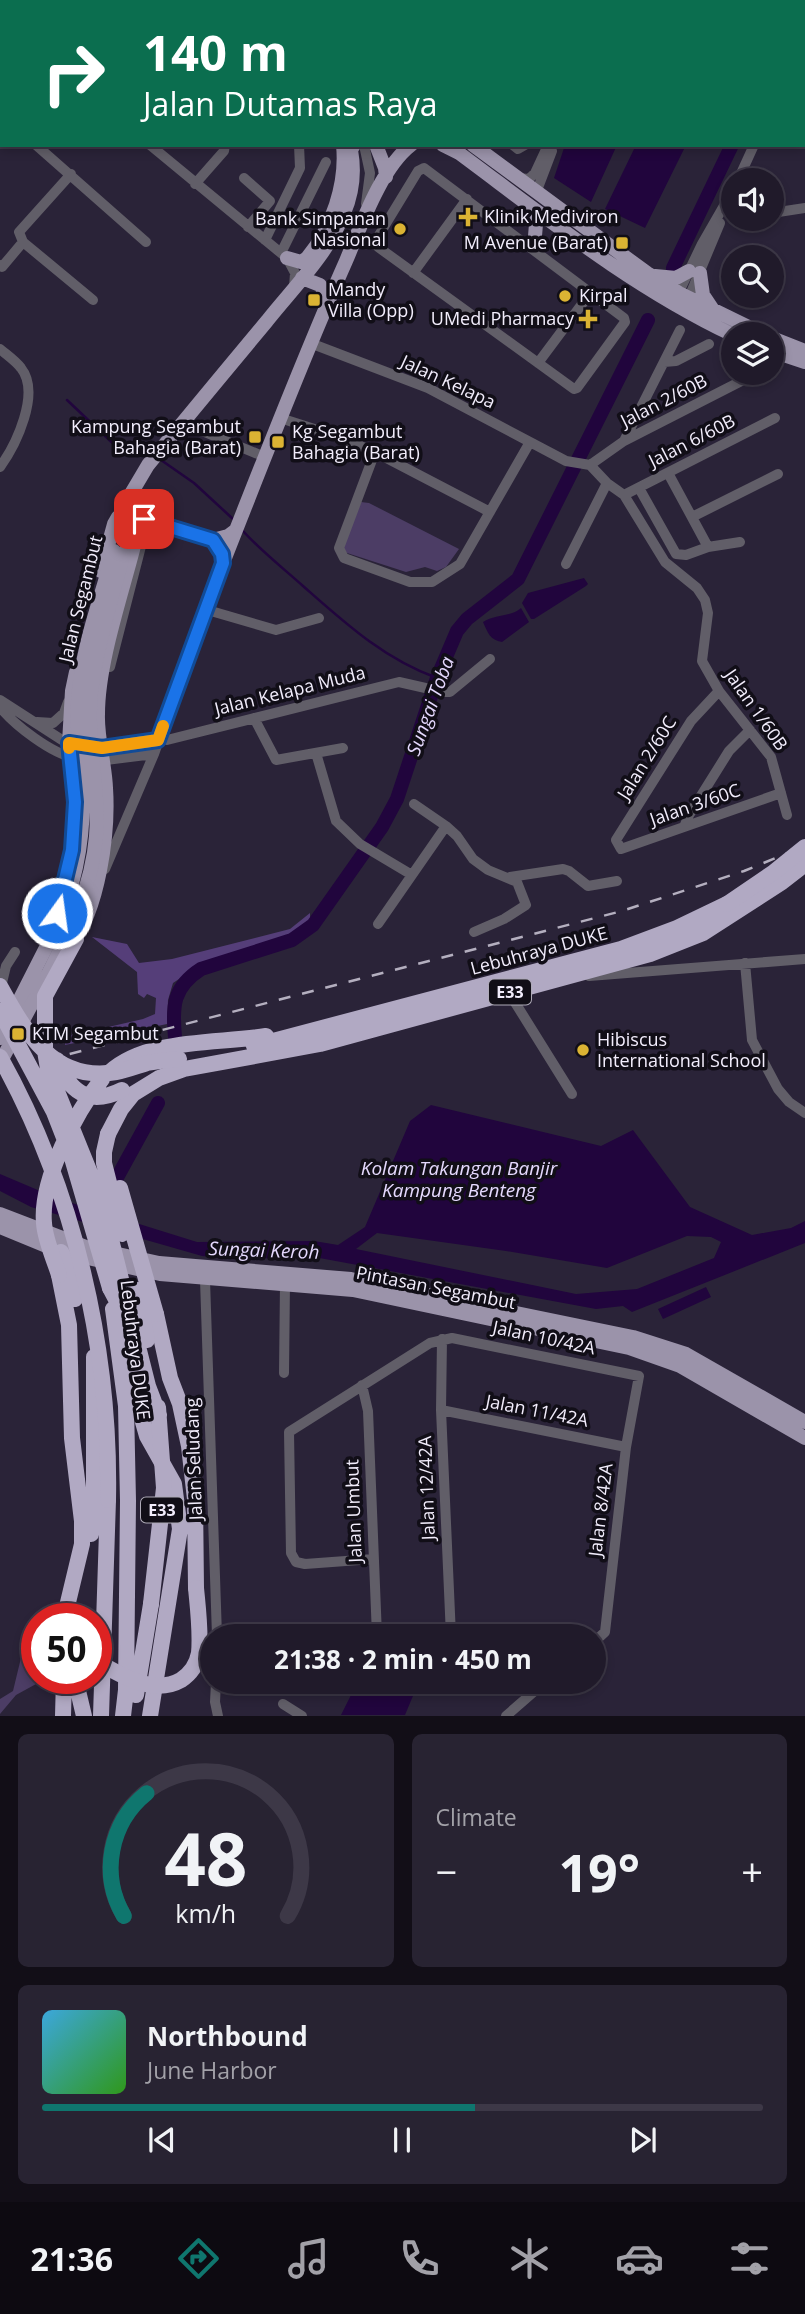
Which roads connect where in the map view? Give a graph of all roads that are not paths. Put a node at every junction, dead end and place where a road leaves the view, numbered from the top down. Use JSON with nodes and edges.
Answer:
{"nodes":[{"id":1,"x":38,"y":147,"type":"edge"},
{"id":2,"x":153,"y":147,"type":"edge"},
{"id":3,"x":225,"y":147,"type":"edge"},
{"id":4,"x":299,"y":147,"type":"edge"},
{"id":5,"x":352,"y":147,"type":"edge"},
{"id":6,"x":352,"y":147,"type":"edge"},
{"id":7,"x":353,"y":147,"type":"edge"},
{"id":8,"x":377,"y":147,"type":"edge"},
{"id":9,"x":409,"y":147,"type":"edge"},
{"id":10,"x":447,"y":147,"type":"edge"},
{"id":11,"x":476,"y":147,"type":"edge"},
{"id":12,"x":547,"y":147,"type":"edge"},
{"id":13,"x":554,"y":147,"type":"edge"},
{"id":14,"x":753,"y":147,"type":"edge"},
{"id":15,"x":326,"y":162,"type":"dead end"},
{"id":16,"x":743,"y":168,"type":"edge"},
{"id":17,"x":71,"y":174,"type":"junction"},
{"id":18,"x":386,"y":177,"type":"junction"},
{"id":19,"x":244,"y":178,"type":"dead end"},
{"id":20,"x":516,"y":179,"type":"junction"},
{"id":21,"x":195,"y":184,"type":"junction"},
{"id":22,"x":536,"y":193,"type":"junction"},
{"id":23,"x":467,"y":199,"type":"junction"},
{"id":24,"x":805,"y":208,"type":"edge"},
{"id":25,"x":784,"y":211,"type":"edge"},
{"id":26,"x":548,"y":217,"type":"junction"},
{"id":27,"x":721,"y":219,"type":"edge"},
{"id":28,"x":248,"y":227,"type":"junction"},
{"id":29,"x":594,"y":234,"type":"junction"},
{"id":30,"x":357,"y":235,"type":"junction"},
{"id":31,"x":265,"y":240,"type":"junction"},
{"id":32,"x":532,"y":240,"type":"junction"},
{"id":33,"x":23,"y":242,"type":"junction"},
{"id":34,"x":146,"y":242,"type":"dead end"},
{"id":35,"x":284,"y":256,"type":"junction"},
{"id":36,"x":1,"y":266,"type":"edge"},
{"id":37,"x":695,"y":272,"type":"junction"},
{"id":38,"x":412,"y":273,"type":"junction"},
{"id":39,"x":647,"y":273,"type":"junction"},
{"id":40,"x":298,"y":283,"type":"junction"},
{"id":41,"x":590,"y":292,"type":"junction"},
{"id":42,"x":93,"y":300,"type":"dead end"},
{"id":43,"x":328,"y":300,"type":"junction"},
{"id":44,"x":681,"y":301,"type":"junction"},
{"id":45,"x":714,"y":311,"type":"junction"},
{"id":46,"x":737,"y":322,"type":"edge"},
{"id":47,"x":721,"y":327,"type":"edge"},
{"id":48,"x":680,"y":330,"type":"dead end"},
{"id":49,"x":310,"y":343,"type":"junction"},
{"id":50,"x":784,"y":343,"type":"edge"},
{"id":51,"x":709,"y":344,"type":"dead end"},
{"id":52,"x":0,"y":349,"type":"edge"},
{"id":53,"x":805,"y":351,"type":"edge"},
{"id":54,"x":784,"y":355,"type":"edge"},
{"id":55,"x":664,"y":362,"type":"junction"},
{"id":56,"x":805,"y":362,"type":"edge"},
{"id":57,"x":538,"y":363,"type":"junction"},
{"id":58,"x":734,"y":385,"type":"edge"},
{"id":59,"x":280,"y":418,"type":"junction"},
{"id":60,"x":775,"y":418,"type":"dead end"},
{"id":61,"x":202,"y":431,"type":"dead end"},
{"id":62,"x":530,"y":442,"type":"junction"},
{"id":63,"x":624,"y":442,"type":"junction"},
{"id":64,"x":375,"y":452,"type":"junction"},
{"id":65,"x":265,"y":457,"type":"junction"},
{"id":66,"x":588,"y":465,"type":"junction"},
{"id":67,"x":0,"y":467,"type":"edge"},
{"id":68,"x":668,"y":473,"type":"junction"},
{"id":69,"x":778,"y":474,"type":"dead end"},
{"id":70,"x":607,"y":483,"type":"junction"},
{"id":71,"x":639,"y":488,"type":"junction"},
{"id":72,"x":132,"y":492,"type":"junction"},
{"id":73,"x":624,"y":495,"type":"junction"},
{"id":74,"x":490,"y":512,"type":"junction"},
{"id":75,"x":122,"y":515,"type":"junction"},
{"id":76,"x":692,"y":517,"type":"junction"},
{"id":77,"x":146,"y":519,"type":"junction"},
{"id":78,"x":236,"y":530,"type":"junction"},
{"id":79,"x":132,"y":533,"type":"junction"},
{"id":80,"x":213,"y":540,"type":"junction"},
{"id":81,"x":740,"y":542,"type":"dead end"},
{"id":82,"x":709,"y":547,"type":"junction"},
{"id":83,"x":119,"y":552,"type":"junction"},
{"id":84,"x":676,"y":554,"type":"junction"},
{"id":85,"x":665,"y":562,"type":"junction"},
{"id":86,"x":223,"y":563,"type":"junction"},
{"id":87,"x":566,"y":564,"type":"dead end"},
{"id":88,"x":204,"y":609,"type":"junction"},
{"id":89,"x":319,"y":618,"type":"dead end"},
{"id":90,"x":490,"y":659,"type":"dead end"},
{"id":91,"x":106,"y":672,"type":"junction"},
{"id":92,"x":73,"y":686,"type":"junction"},
{"id":93,"x":719,"y":691,"type":"junction"},
{"id":94,"x":0,"y":700,"type":"edge"},
{"id":95,"x":0,"y":707,"type":"edge"},
{"id":96,"x":254,"y":718,"type":"junction"},
{"id":97,"x":28,"y":719,"type":"junction"},
{"id":98,"x":750,"y":730,"type":"junction"},
{"id":99,"x":162,"y":740,"type":"junction"},
{"id":100,"x":343,"y":748,"type":"dead end"},
{"id":101,"x":70,"y":750,"type":"junction"},
{"id":102,"x":316,"y":753,"type":"junction"},
{"id":103,"x":154,"y":754,"type":"junction"},
{"id":104,"x":103,"y":761,"type":"junction"},
{"id":105,"x":72,"y":774,"type":"junction"},
{"id":106,"x":781,"y":793,"type":"junction"},
{"id":107,"x":414,"y":804,"type":"dead end"},
{"id":108,"x":787,"y":815,"type":"dead end"},
{"id":109,"x":446,"y":826,"type":"junction"},
{"id":110,"x":684,"y":827,"type":"junction"},
{"id":111,"x":805,"y":847,"type":"edge"},
{"id":112,"x":621,"y":849,"type":"joint"},
{"id":113,"x":805,"y":864,"type":"edge"},
{"id":114,"x":805,"y":873,"type":"edge"},
{"id":115,"x":412,"y":875,"type":"junction"},
{"id":116,"x":510,"y":877,"type":"junction"},
{"id":117,"x":617,"y":881,"type":"dead end"},
{"id":118,"x":377,"y":924,"type":"dead end"},
{"id":119,"x":718,"y":925,"type":"junction"},
{"id":120,"x":55,"y":930,"type":"junction"},
{"id":121,"x":474,"y":932,"type":"dead end"},
{"id":122,"x":76,"y":939,"type":"junction"},
{"id":123,"x":15,"y":952,"type":"dead end"},
{"id":124,"x":805,"y":958,"type":"edge"},
{"id":125,"x":745,"y":963,"type":"junction"},
{"id":126,"x":0,"y":989,"type":"edge"},
{"id":127,"x":510,"y":996,"type":"junction"},
{"id":128,"x":34,"y":1000,"type":"junction"},
{"id":129,"x":0,"y":1011,"type":"edge"},
{"id":130,"x":45,"y":1024,"type":"junction"},
{"id":131,"x":289,"y":1037,"type":"junction"},
{"id":132,"x":0,"y":1038,"type":"edge"},
{"id":133,"x":308,"y":1049,"type":"dead end"},
{"id":134,"x":0,"y":1056,"type":"edge"},
{"id":135,"x":0,"y":1063,"type":"edge"},
{"id":136,"x":182,"y":1064,"type":"junction"},
{"id":137,"x":572,"y":1094,"type":"dead end"},
{"id":138,"x":805,"y":1113,"type":"edge"},
{"id":139,"x":108,"y":1134,"type":"junction"},
{"id":140,"x":0,"y":1214,"type":"edge"},
{"id":141,"x":0,"y":1227,"type":"edge"},
{"id":142,"x":61,"y":1252,"type":"junction"},
{"id":143,"x":205,"y":1280,"type":"junction"},
{"id":144,"x":285,"y":1283,"type":"junction"},
{"id":145,"x":110,"y":1288,"type":"junction"},
{"id":146,"x":94,"y":1324,"type":"junction"},
{"id":147,"x":442,"y":1339,"type":"junction"},
{"id":148,"x":284,"y":1373,"type":"dead end"},
{"id":149,"x":639,"y":1376,"type":"joint"},
{"id":150,"x":170,"y":1378,"type":"junction"},
{"id":151,"x":362,"y":1385,"type":"junction"},
{"id":152,"x":441,"y":1410,"type":"junction"},
{"id":153,"x":159,"y":1415,"type":"junction"},
{"id":154,"x":805,"y":1422,"type":"edge"},
{"id":155,"x":805,"y":1438,"type":"edge"},
{"id":156,"x":626,"y":1447,"type":"junction"},
{"id":157,"x":92,"y":1518,"type":"junction"},
{"id":158,"x":177,"y":1556,"type":"junction"},
{"id":159,"x":373,"y":1559,"type":"junction"},
{"id":160,"x":68,"y":1603,"type":"edge"},
{"id":161,"x":76,"y":1603,"type":"edge"},
{"id":162,"x":217,"y":1624,"type":"edge"},
{"id":163,"x":376,"y":1624,"type":"edge"},
{"id":164,"x":450,"y":1624,"type":"edge"},
{"id":165,"x":606,"y":1624,"type":"edge"},
{"id":166,"x":112,"y":1670,"type":"edge"},
{"id":167,"x":64,"y":1694,"type":"edge"},
{"id":168,"x":79,"y":1694,"type":"edge"},
{"id":169,"x":215,"y":1694,"type":"edge"},
{"id":170,"x":531,"y":1694,"type":"edge"},
{"id":171,"x":283,"y":1704,"type":"dead end"},
{"id":172,"x":63,"y":1716,"type":"edge"},
{"id":173,"x":84,"y":1716,"type":"edge"},
{"id":174,"x":100,"y":1716,"type":"edge"},
{"id":175,"x":124,"y":1716,"type":"edge"},
{"id":176,"x":133,"y":1716,"type":"edge"},
{"id":177,"x":150,"y":1716,"type":"edge"},
{"id":178,"x":218,"y":1716,"type":"edge"},
{"id":179,"x":302,"y":1716,"type":"edge"},
{"id":180,"x":506,"y":1716,"type":"edge"}],
"edges":[{"from":1,"to":17,"type":"street"},
{"from":2,"to":21,"type":"street"},
{"from":3,"to":21,"type":"street"},
{"from":4,"to":31,"type":"street"},
{"from":5,"to":35,"type":"main road"},
{"from":6,"to":40,"type":"main road","name":"Jalan Segambut"},
{"from":7,"to":30,"type":"street"},
{"from":8,"to":18,"type":"main road"},
{"from":9,"to":18,"type":"main road"},
{"from":10,"to":26,"type":"main road"},
{"from":11,"to":20,"type":"main road"},
{"from":12,"to":20,"type":"street"},
{"from":13,"to":22,"type":"street"},
{"from":14,"to":16,"type":"street"},
{"from":15,"to":35,"type":"street"},
{"from":17,"to":33,"type":"street"},
{"from":17,"to":34,"type":"street"},
{"from":18,"to":30,"type":"main road"},
{"from":19,"to":28,"type":"street"},
{"from":20,"to":22,"type":"main road"},
{"from":20,"to":26,"type":"main road"},
{"from":21,"to":28,"type":"street"},
{"from":22,"to":29,"type":"main road"},
{"from":23,"to":32,"type":"street"},
{"from":23,"to":38,"type":"street"},
{"from":23,"to":38,"type":"street"},
{"from":24,"to":25,"type":"street"},
{"from":26,"to":29,"type":"main road"},
{"from":26,"to":32,"type":"main road"},
{"from":26,"to":32,"type":"main road"},
{"from":26,"to":44,"type":"main road"},
{"from":27,"to":37,"type":"street"},
{"from":28,"to":31,"type":"street"},
{"from":29,"to":39,"type":"main road"},
{"from":30,"to":43,"type":"main road"},
{"from":31,"to":35,"type":"street"},
{"from":32,"to":41,"type":"street"},
{"from":33,"to":36,"type":"street"},
{"from":33,"to":42,"type":"street"},
{"from":35,"to":40,"type":"street"},
{"from":37,"to":39,"type":"main road"},
{"from":37,"to":44,"type":"street"},
{"from":37,"to":45,"type":"main road"},
{"from":38,"to":57,"type":"street"},
{"from":39,"to":44,"type":"main road"},
{"from":40,"to":43,"type":"main road"},
{"from":40,"to":72,"type":"main road","name":"Jalan Segambut"},
{"from":41,"to":57,"type":"street"},
{"from":41,"to":57,"type":"street"},
{"from":43,"to":49,"type":"main road"},
{"from":44,"to":45,"type":"main road"},
{"from":44,"to":47,"type":"main road"},
{"from":45,"to":46,"type":"main road"},
{"from":48,"to":55,"type":"street"},
{"from":49,"to":59,"type":"main road"},
{"from":49,"to":62,"type":"street","name":"Jalan Kelapa"},
{"from":50,"to":53,"type":"main road"},
{"from":51,"to":55,"type":"street"},
{"from":52,"to":67,"type":"street"},
{"from":54,"to":56,"type":"main road"},
{"from":55,"to":63,"type":"street"},
{"from":58,"to":63,"type":"street","name":"Jalan 2/60B"},
{"from":59,"to":64,"type":"street"},
{"from":59,"to":65,"type":"main road"},
{"from":60,"to":68,"type":"street","name":"Jalan 6/60B"},
{"from":61,"to":65,"type":"street"},
{"from":62,"to":66,"type":"street","name":"Jalan Kelapa"},
{"from":62,"to":74,"type":"street"},
{"from":63,"to":66,"type":"street","name":"Jalan 2/60B"},
{"from":64,"to":74,"type":"street"},
{"from":64,"to":74,"type":"street"},
{"from":65,"to":78,"type":"main road"},
{"from":66,"to":70,"type":"street","name":"Jalan 1/60B"},
{"from":68,"to":71,"type":"street","name":"Jalan 6/60B"},
{"from":68,"to":76,"type":"street"},
{"from":69,"to":76,"type":"street"},
{"from":70,"to":73,"type":"street","name":"Jalan 1/60B"},
{"from":70,"to":87,"type":"street"},
{"from":71,"to":73,"type":"street","name":"Jalan 6/60B"},
{"from":71,"to":84,"type":"street"},
{"from":72,"to":75,"type":"main road","name":"Jalan Segambut"},
{"from":72,"to":77,"type":"main road"},
{"from":73,"to":85,"type":"street","name":"Jalan 1/60B"},
{"from":75,"to":83,"type":"main road","name":"Jalan Segambut"},
{"from":75,"to":92,"type":"main road"},
{"from":76,"to":82,"type":"street"},
{"from":77,"to":79,"type":"main road","name":"Jalan Segambut"},
{"from":77,"to":80,"type":"main road"},
{"from":77,"to":91,"type":"street"},
{"from":78,"to":80,"type":"main road"},
{"from":78,"to":86,"type":"main road"},
{"from":79,"to":83,"type":"main road","name":"Jalan Segambut"},
{"from":79,"to":91,"type":"main road"},
{"from":80,"to":86,"type":"street"},
{"from":81,"to":82,"type":"street"},
{"from":82,"to":84,"type":"street"},
{"from":83,"to":120,"type":"main road","name":"Jalan Segambut","bridge":true},
{"from":83,"to":128,"type":"main road","name":"Jalan Segambut","bridge":true},
{"from":84,"to":85,"type":"street"},
{"from":85,"to":93,"type":"street","name":"Jalan 1/60B"},
{"from":86,"to":88,"type":"street"},
{"from":88,"to":89,"type":"street"},
{"from":88,"to":99,"type":"street"},
{"from":90,"to":96,"type":"street","name":"Jalan Kelapa Muda"},
{"from":91,"to":92,"type":"main road"},
{"from":91,"to":104,"type":"main road"},
{"from":92,"to":97,"type":"street"},
{"from":92,"to":101,"type":"main road"},
{"from":93,"to":98,"type":"street","name":"Jalan 1/60B"},
{"from":93,"to":112,"type":"street","name":"Jalan 2/60C"},
{"from":94,"to":97,"type":"street"},
{"from":95,"to":101,"type":"street"},
{"from":96,"to":99,"type":"street","name":"Jalan Kelapa Muda"},
{"from":96,"to":102,"type":"street"},
{"from":97,"to":101,"type":"street"},
{"from":98,"to":106,"type":"street","name":"Jalan 1/60B"},
{"from":98,"to":110,"type":"street"},
{"from":99,"to":103,"type":"street"},
{"from":99,"to":104,"type":"street","name":"Jalan Kelapa Muda"},
{"from":100,"to":102,"type":"street"},
{"from":101,"to":104,"type":"street"},
{"from":101,"to":105,"type":"main road"},
{"from":102,"to":115,"type":"street"},
{"from":103,"to":104,"type":"street"},
{"from":103,"to":134,"type":"street"},
{"from":104,"to":105,"type":"main road"},
{"from":104,"to":122,"type":"main road"},
{"from":105,"to":120,"type":"main road","bridge":true},
{"from":106,"to":108,"type":"street","name":"Jalan 1/60B"},
{"from":106,"to":110,"type":"street","name":"Jalan 3/60C"},
{"from":107,"to":109,"type":"street"},
{"from":109,"to":115,"type":"street"},
{"from":109,"to":116,"type":"street"},
{"from":110,"to":112,"type":"street","name":"Jalan 3/60C"},
{"from":111,"to":131,"type":"highway","name":"Lebuhraya DUKE","number":"E33","bridge":true},
{"from":113,"to":119,"type":"highway","name":"Lebuhraya DUKE","number":"E33"},
{"from":114,"to":119,"type":"highway"},
{"from":115,"to":118,"type":"street"},
{"from":116,"to":117,"type":"street"},
{"from":116,"to":121,"type":"street"},
{"from":119,"to":136,"type":"highway","name":"Lebuhraya DUKE","number":"E33"},
{"from":120,"to":132,"type":"main road","name":"Jalan Segambut","bridge":true},
{"from":122,"to":128,"type":"main road","bridge":true},
{"from":122,"to":130,"type":"highway","bridge":true},
{"from":123,"to":126,"type":"street"},
{"from":124,"to":125,"type":"street"},
{"from":125,"to":127,"type":"street"},
{"from":125,"to":138,"type":"street"},
{"from":126,"to":136,"type":"highway","number":"E33","bridge":true},
{"from":127,"to":133,"type":"street"},
{"from":127,"to":137,"type":"street"},
{"from":128,"to":135,"type":"main road","name":"Jalan Segambut","bridge":true},
{"from":129,"to":145,"type":"highway","name":"Lebuhraya DUKE","number":"E33","bridge":true},
{"from":130,"to":136,"type":"highway","bridge":true},
{"from":130,"to":153,"type":"highway","bridge":true},
{"from":131,"to":136,"type":"highway","name":"Lebuhraya DUKE","number":"E33"},
{"from":131,"to":160,"type":"highway","number":"E33","bridge":true},
{"from":134,"to":146,"type":"highway","name":"Lebuhraya DUKE","bridge":true},
{"from":136,"to":139,"type":"highway","number":"E33"},
{"from":139,"to":150,"type":"highway","bridge":true},
{"from":139,"to":153,"type":"highway","number":"E33","bridge":true},
{"from":140,"to":154,"type":"main road","name":"Pintasan Segambut"},
{"from":141,"to":142,"type":"main road","name":"Pintasan Segambut"},
{"from":142,"to":143,"type":"main road","name":"Pintasan Segambut"},
{"from":142,"to":157,"type":"highway"},
{"from":143,"to":144,"type":"main road","name":"Pintasan Segambut"},
{"from":143,"to":162,"type":"street","name":"Jalan Seludang"},
{"from":144,"to":148,"type":"street"},
{"from":144,"to":155,"type":"main road","name":"Pintasan Segambut"},
{"from":145,"to":158,"type":"highway"},
{"from":145,"to":175,"type":"highway","name":"Lebuhraya DUKE","number":"E33"},
{"from":146,"to":157,"type":"highway","bridge":true},
{"from":146,"to":174,"type":"highway","name":"Lebuhraya DUKE","bridge":true},
{"from":147,"to":149,"type":"street","name":"Jalan 10/42A"},
{"from":147,"to":151,"type":"street"},
{"from":147,"to":152,"type":"street","name":"Jalan 12/42A"},
{"from":149,"to":156,"type":"street","name":"Jalan 8/42A"},
{"from":150,"to":158,"type":"highway"},
{"from":150,"to":166,"type":"highway","bridge":true},
{"from":151,"to":159,"type":"street","name":"Jalan Umbut"},
{"from":151,"to":159,"type":"street"},
{"from":152,"to":156,"type":"street","name":"Jalan 11/42A"},
{"from":152,"to":164,"type":"street","name":"Jalan 12/42A"},
{"from":153,"to":176,"type":"highway","number":"E33","bridge":true},
{"from":156,"to":165,"type":"street","name":"Jalan 8/42A"},
{"from":157,"to":161,"type":"highway"},
{"from":158,"to":177,"type":"highway"},
{"from":159,"to":163,"type":"street","name":"Jalan Umbut"},
{"from":167,"to":172,"type":"highway"},
{"from":168,"to":173,"type":"highway"},
{"from":169,"to":178,"type":"street"},
{"from":170,"to":180,"type":"street"},
{"from":171,"to":179,"type":"street"}]}
